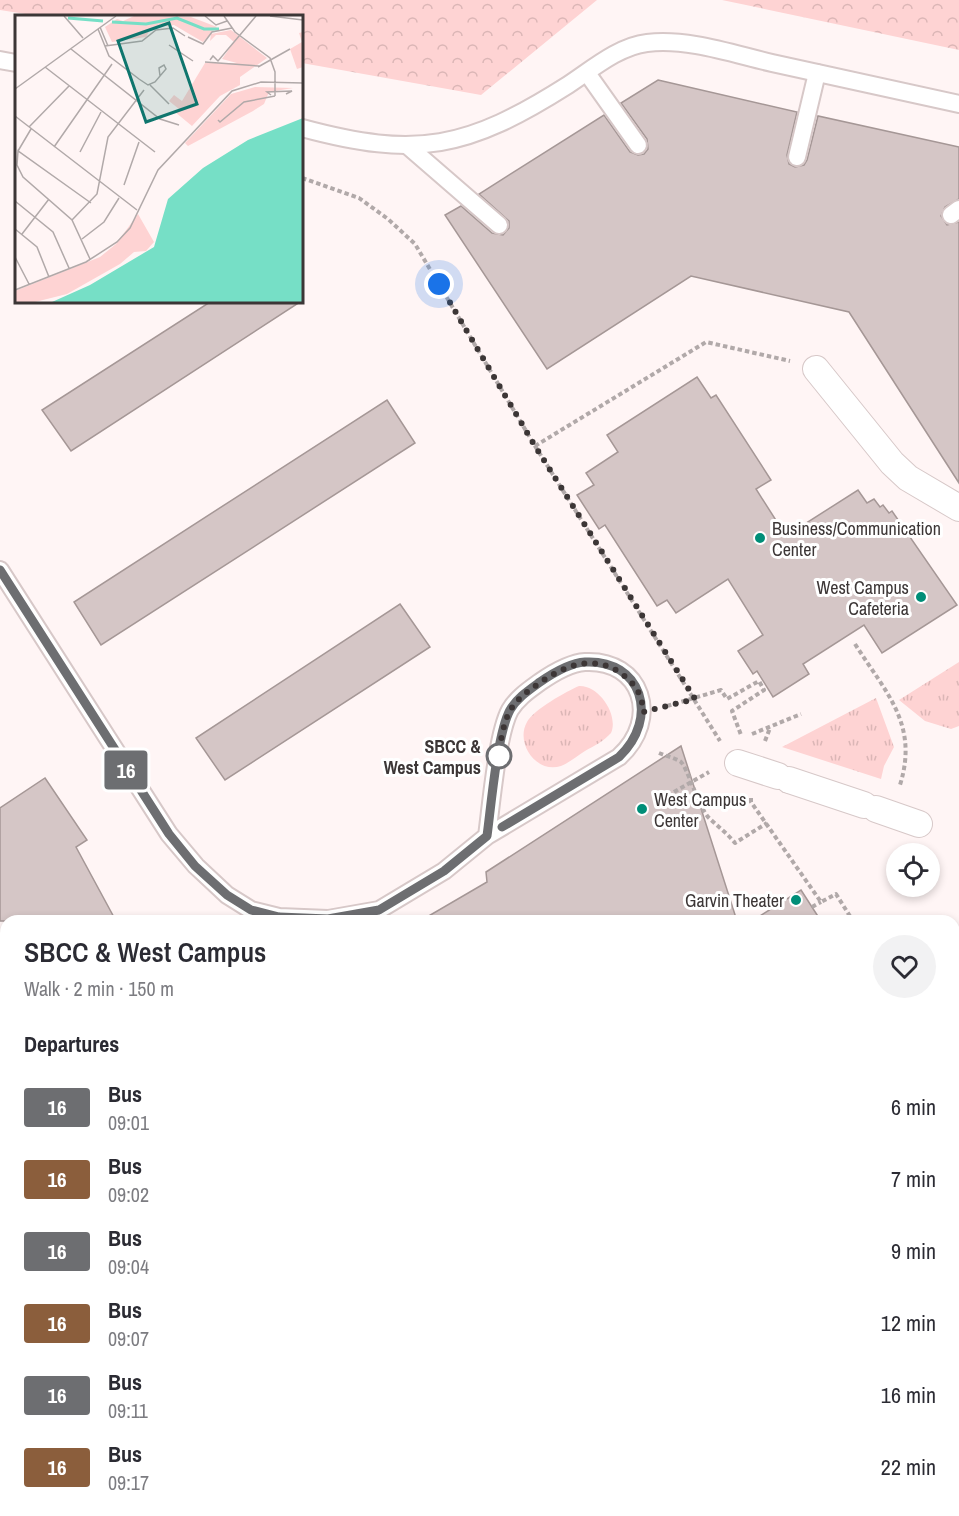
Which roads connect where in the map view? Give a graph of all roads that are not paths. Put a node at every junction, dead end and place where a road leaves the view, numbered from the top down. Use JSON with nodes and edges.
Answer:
{"nodes":[{"id":1,"x":0,"y":60,"type":"edge"},
{"id":2,"x":15,"y":63,"type":"edge"},
{"id":3,"x":586,"y":73,"type":"junction"},
{"id":4,"x":817,"y":73,"type":"junction"},
{"id":5,"x":959,"y":104,"type":"edge"},
{"id":6,"x":303,"y":128,"type":"edge"},
{"id":7,"x":638,"y":145,"type":"dead end"},
{"id":8,"x":409,"y":147,"type":"junction"},
{"id":9,"x":797,"y":158,"type":"dead end"},
{"id":10,"x":499,"y":225,"type":"dead end"},
{"id":11,"x":804,"y":365,"type":"road end"},
{"id":12,"x":959,"y":508,"type":"edge"},
{"id":13,"x":0,"y":570,"type":"edge"},
{"id":14,"x":729,"y":757,"type":"road end"},
{"id":15,"x":919,"y":824,"type":"dead end"},
{"id":16,"x":487,"y":836,"type":"junction"},
{"id":17,"x":266,"y":915,"type":"edge"},
{"id":18,"x":351,"y":915,"type":"edge"}],
"edges":[{"from":1,"to":2,"type":"lane"},
{"from":3,"to":4,"type":"lane"},
{"from":3,"to":7,"type":"lane"},
{"from":3,"to":8,"type":"lane"},
{"from":4,"to":5,"type":"lane"},
{"from":4,"to":9,"type":"lane"},
{"from":6,"to":8,"type":"lane"},
{"from":8,"to":10,"type":"lane"},
{"from":11,"to":12,"type":"street"},
{"from":13,"to":17,"type":"lane"},
{"from":14,"to":15,"type":"street"},
{"from":16,"to":16,"type":"lane"},
{"from":16,"to":18,"type":"lane"}]}
